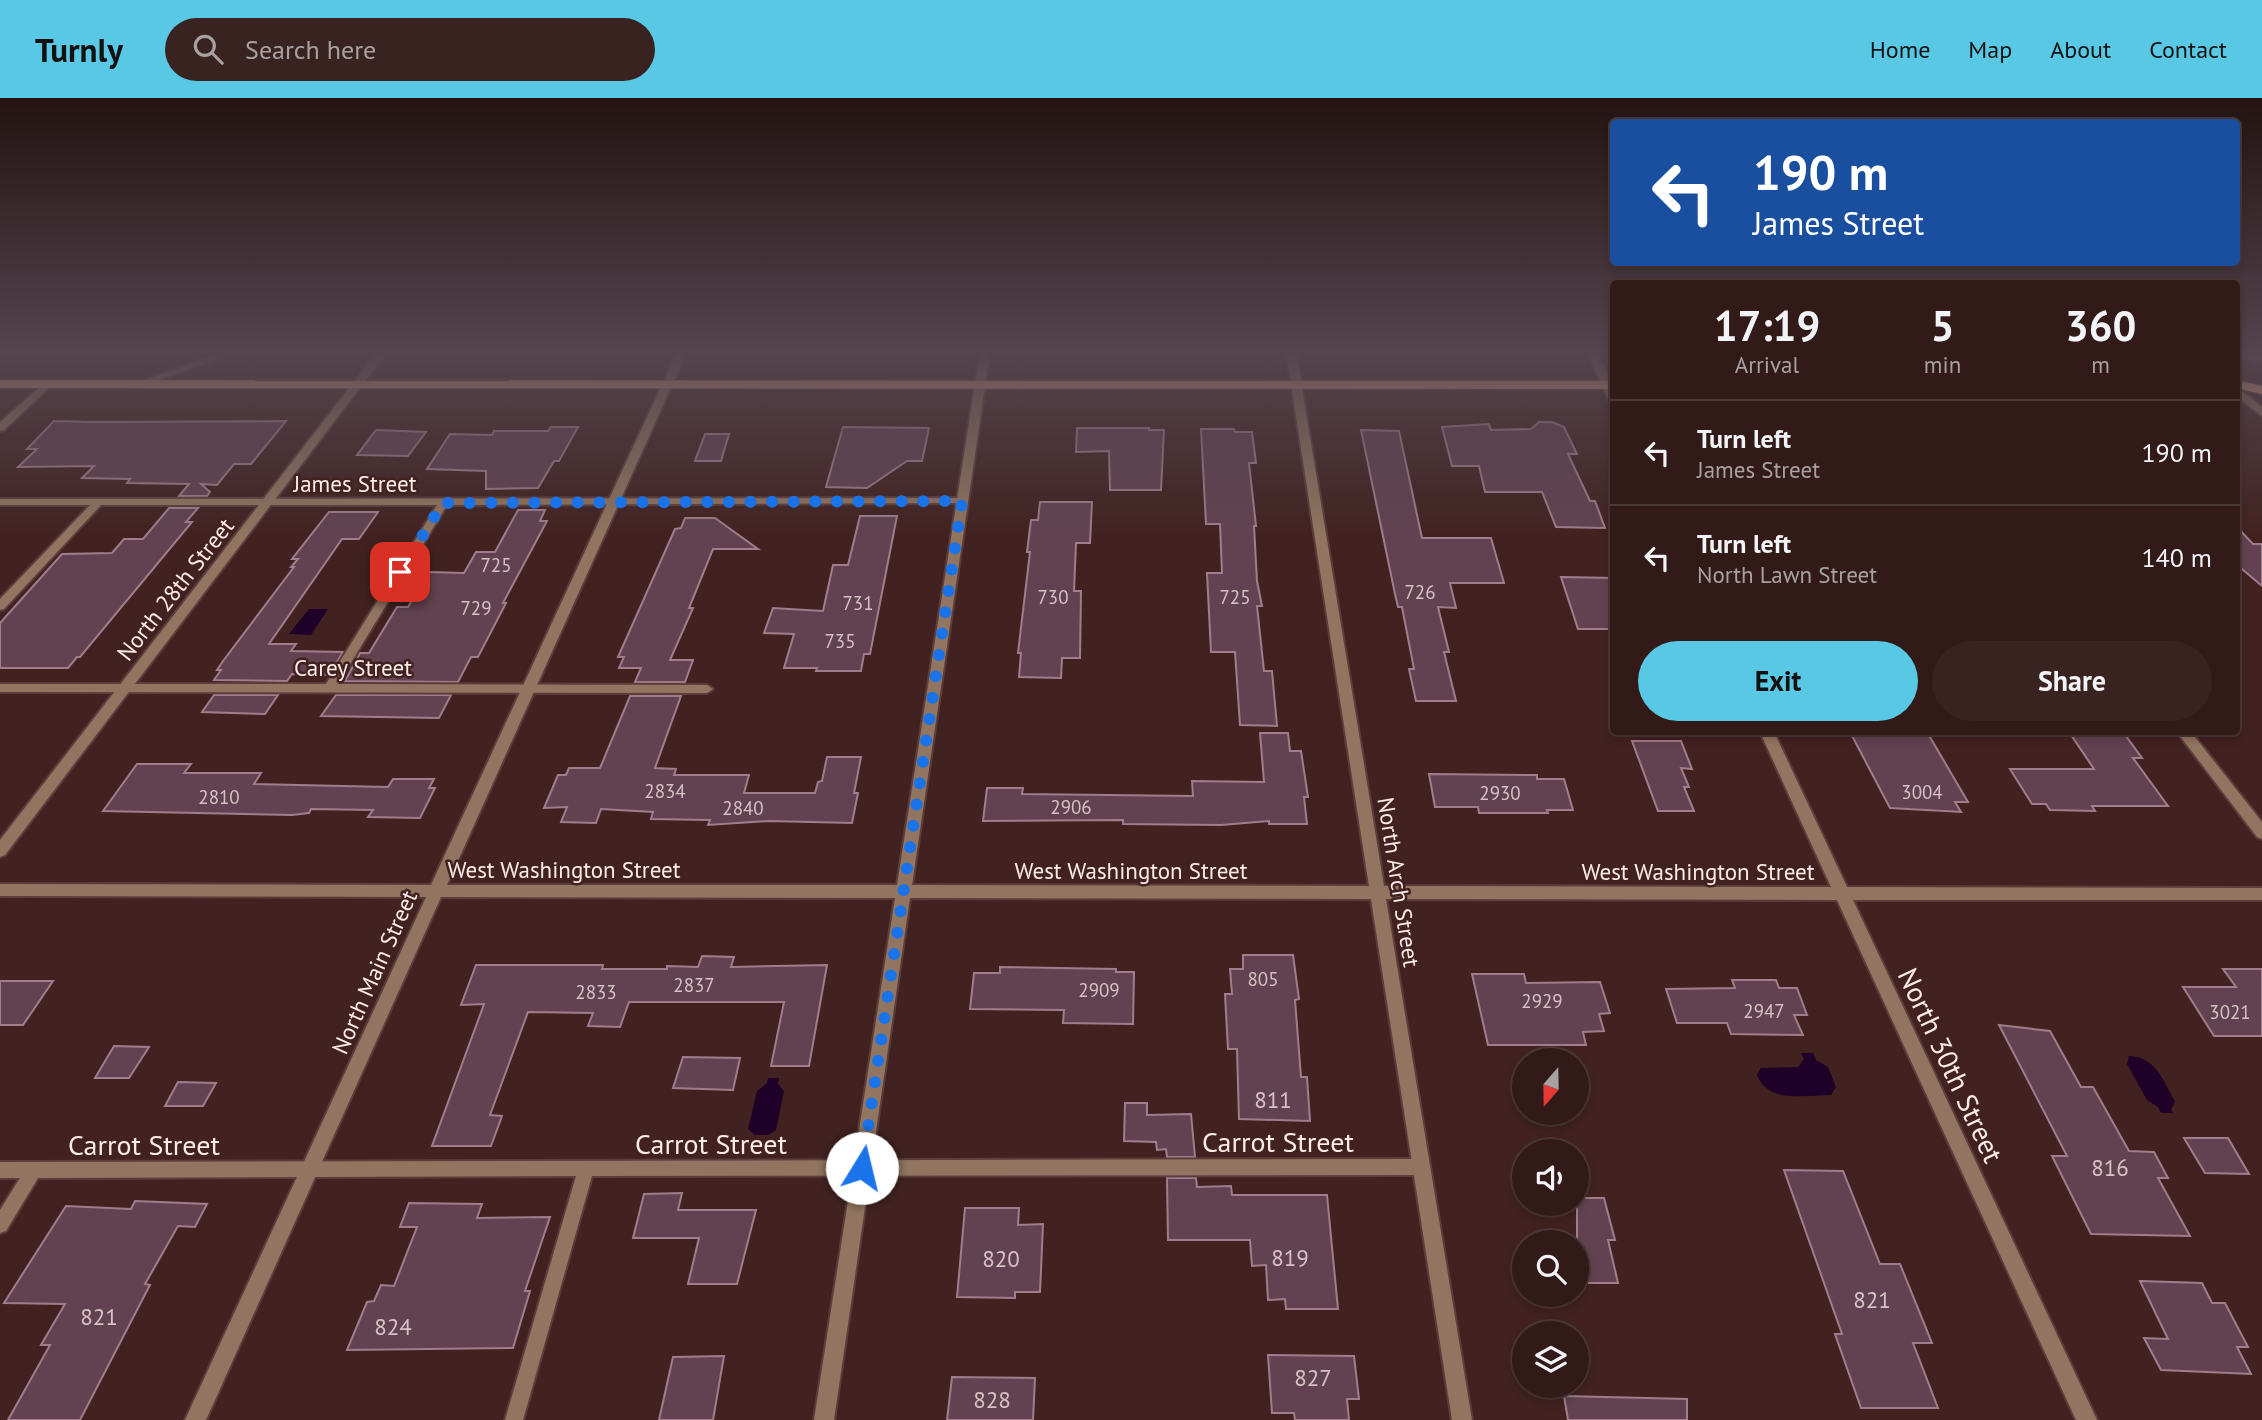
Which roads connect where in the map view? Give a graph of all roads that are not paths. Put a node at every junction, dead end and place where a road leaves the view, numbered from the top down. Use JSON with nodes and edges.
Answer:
{"nodes":[{"id":1,"x":15,"y":414,"type":"edge"},
{"id":2,"x":335,"y":414,"type":"edge"},
{"id":3,"x":653,"y":414,"type":"edge"},
{"id":4,"x":976,"y":414,"type":"edge"},
{"id":5,"x":1301,"y":414,"type":"edge"},
{"id":6,"x":0,"y":428,"type":"edge"},
{"id":7,"x":962,"y":501,"type":"junction"},
{"id":8,"x":0,"y":502,"type":"edge"},
{"id":9,"x":98,"y":502,"type":"junction"},
{"id":10,"x":269,"y":502,"type":"junction"},
{"id":11,"x":613,"y":502,"type":"junction"},
{"id":12,"x":443,"y":503,"type":"junction"},
{"id":13,"x":0,"y":606,"type":"edge"},
{"id":14,"x":0,"y":688,"type":"edge"},
{"id":15,"x":125,"y":688,"type":"junction"},
{"id":16,"x":330,"y":688,"type":"junction"},
{"id":17,"x":528,"y":688,"type":"junction"},
{"id":18,"x":706,"y":689,"type":"dead end"},
{"id":19,"x":1768,"y":735,"type":"edge"},
{"id":20,"x":2186,"y":735,"type":"edge"},
{"id":21,"x":2262,"y":833,"type":"edge"},
{"id":22,"x":0,"y":852,"type":"edge"},
{"id":23,"x":0,"y":890,"type":"edge"},
{"id":24,"x":435,"y":892,"type":"junction"},
{"id":25,"x":904,"y":892,"type":"junction"},
{"id":26,"x":1377,"y":893,"type":"junction"},
{"id":27,"x":1843,"y":894,"type":"junction"},
{"id":28,"x":2262,"y":894,"type":"edge"},
{"id":29,"x":1421,"y":1167,"type":"junction"},
{"id":30,"x":862,"y":1168,"type":"junction"},
{"id":31,"x":586,"y":1169,"type":"junction"},
{"id":32,"x":0,"y":1170,"type":"edge"},
{"id":33,"x":34,"y":1170,"type":"junction"},
{"id":34,"x":308,"y":1171,"type":"junction"},
{"id":35,"x":0,"y":1226,"type":"edge"},
{"id":36,"x":195,"y":1420,"type":"edge"},
{"id":37,"x":514,"y":1420,"type":"edge"},
{"id":38,"x":824,"y":1420,"type":"edge"},
{"id":39,"x":1462,"y":1420,"type":"edge"},
{"id":40,"x":2087,"y":1420,"type":"edge"}],
"edges":[{"from":1,"to":6,"type":"street"},
{"from":2,"to":10,"type":"street","name":"North 28th Street"},
{"from":3,"to":11,"type":"street","name":"North Main Street"},
{"from":4,"to":7,"type":"street"},
{"from":5,"to":26,"type":"street","name":"North Arch Street"},
{"from":7,"to":11,"type":"lane","name":"James Street"},
{"from":7,"to":25,"type":"street"},
{"from":8,"to":9,"type":"lane","name":"James Street"},
{"from":9,"to":10,"type":"lane","name":"James Street"},
{"from":9,"to":13,"type":"lane"},
{"from":10,"to":12,"type":"lane","name":"James Street"},
{"from":10,"to":15,"type":"street","name":"North 28th Street"},
{"from":11,"to":12,"type":"lane","name":"James Street"},
{"from":11,"to":17,"type":"street","name":"North Main Street"},
{"from":12,"to":16,"type":"lane"},
{"from":14,"to":15,"type":"lane","name":"Carey Street"},
{"from":15,"to":16,"type":"lane","name":"Carey Street"},
{"from":15,"to":22,"type":"street","name":"North 28th Street"},
{"from":16,"to":17,"type":"lane","name":"Carey Street"},
{"from":17,"to":18,"type":"lane","name":"Carey Street"},
{"from":17,"to":24,"type":"street","name":"North Main Street"},
{"from":19,"to":27,"type":"street","name":"North 30th Street"},
{"from":20,"to":21,"type":"street"},
{"from":23,"to":24,"type":"street","name":"West Washington Street"},
{"from":24,"to":25,"type":"street","name":"West Washington Street"},
{"from":24,"to":34,"type":"street","name":"North Main Street"},
{"from":25,"to":26,"type":"street","name":"West Washington Street"},
{"from":25,"to":30,"type":"street"},
{"from":26,"to":27,"type":"street","name":"West Washington Street"},
{"from":26,"to":29,"type":"street","name":"North Arch Street"},
{"from":27,"to":28,"type":"street","name":"West Washington Street"},
{"from":27,"to":40,"type":"street","name":"North 30th Street"},
{"from":29,"to":30,"type":"lane","name":"Carrot Street"},
{"from":29,"to":39,"type":"street","name":"North Arch Street"},
{"from":30,"to":31,"type":"lane","name":"Carrot Street"},
{"from":30,"to":38,"type":"street"},
{"from":31,"to":34,"type":"lane","name":"Carrot Street"},
{"from":31,"to":37,"type":"lane"},
{"from":32,"to":33,"type":"lane","name":"Carrot Street"},
{"from":33,"to":34,"type":"lane","name":"Carrot Street"},
{"from":33,"to":35,"type":"lane"},
{"from":34,"to":36,"type":"street","name":"North Main Street"}]}
